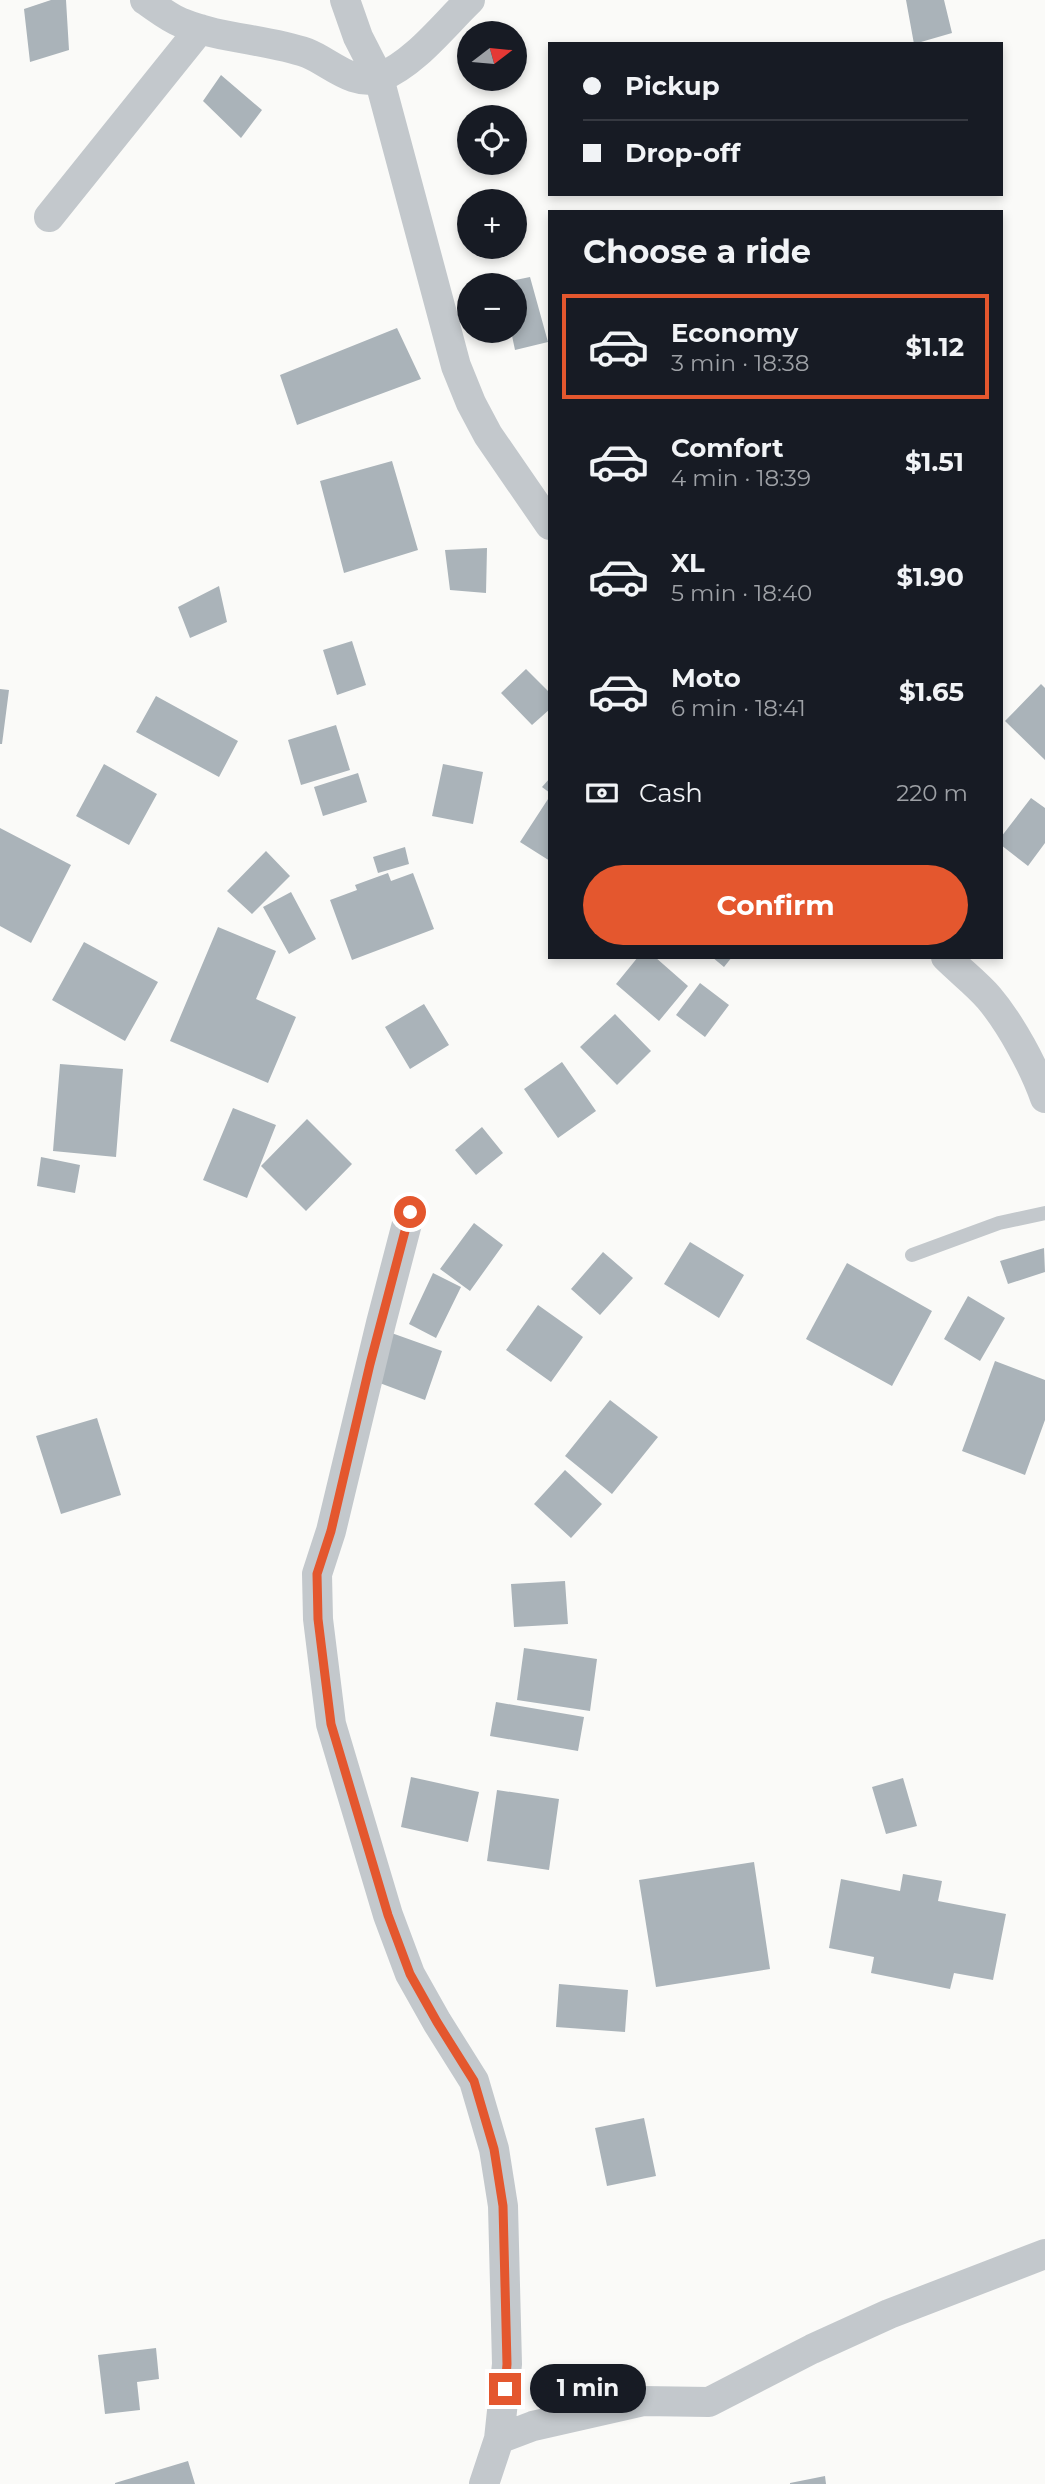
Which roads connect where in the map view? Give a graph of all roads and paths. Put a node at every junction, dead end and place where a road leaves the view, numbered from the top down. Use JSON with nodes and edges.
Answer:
{"nodes":[{"id":1,"x":145,"y":0,"type":"edge"},
{"id":2,"x":345,"y":0,"type":"edge"},
{"id":3,"x":470,"y":0,"type":"edge"},
{"id":4,"x":200,"y":29,"type":"junction"},
{"id":5,"x":379,"y":78,"type":"junction"},
{"id":6,"x":48,"y":217,"type":"dead end"},
{"id":7,"x":548,"y":523,"type":"edge"},
{"id":8,"x":948,"y":959,"type":"edge"},
{"id":9,"x":1044,"y":1090,"type":"edge"},
{"id":10,"x":410,"y":1212,"type":"dead end"},
{"id":11,"x":1045,"y":1213,"type":"edge"},
{"id":12,"x":912,"y":1255,"type":"dead end"},
{"id":13,"x":1045,"y":2254,"type":"edge"},
{"id":14,"x":499,"y":2439,"type":"junction"},
{"id":15,"x":484,"y":2484,"type":"edge"}],
"edges":[{"from":1,"to":4,"type":"street"},
{"from":2,"to":5,"type":"street"},
{"from":3,"to":5,"type":"street"},
{"from":4,"to":5,"type":"street"},
{"from":4,"to":6,"type":"street"},
{"from":5,"to":7,"type":"street"},
{"from":8,"to":9,"type":"street"},
{"from":10,"to":14,"type":"street"},
{"from":11,"to":12,"type":"lane"},
{"from":13,"to":14,"type":"street"},
{"from":14,"to":15,"type":"street"}]}
